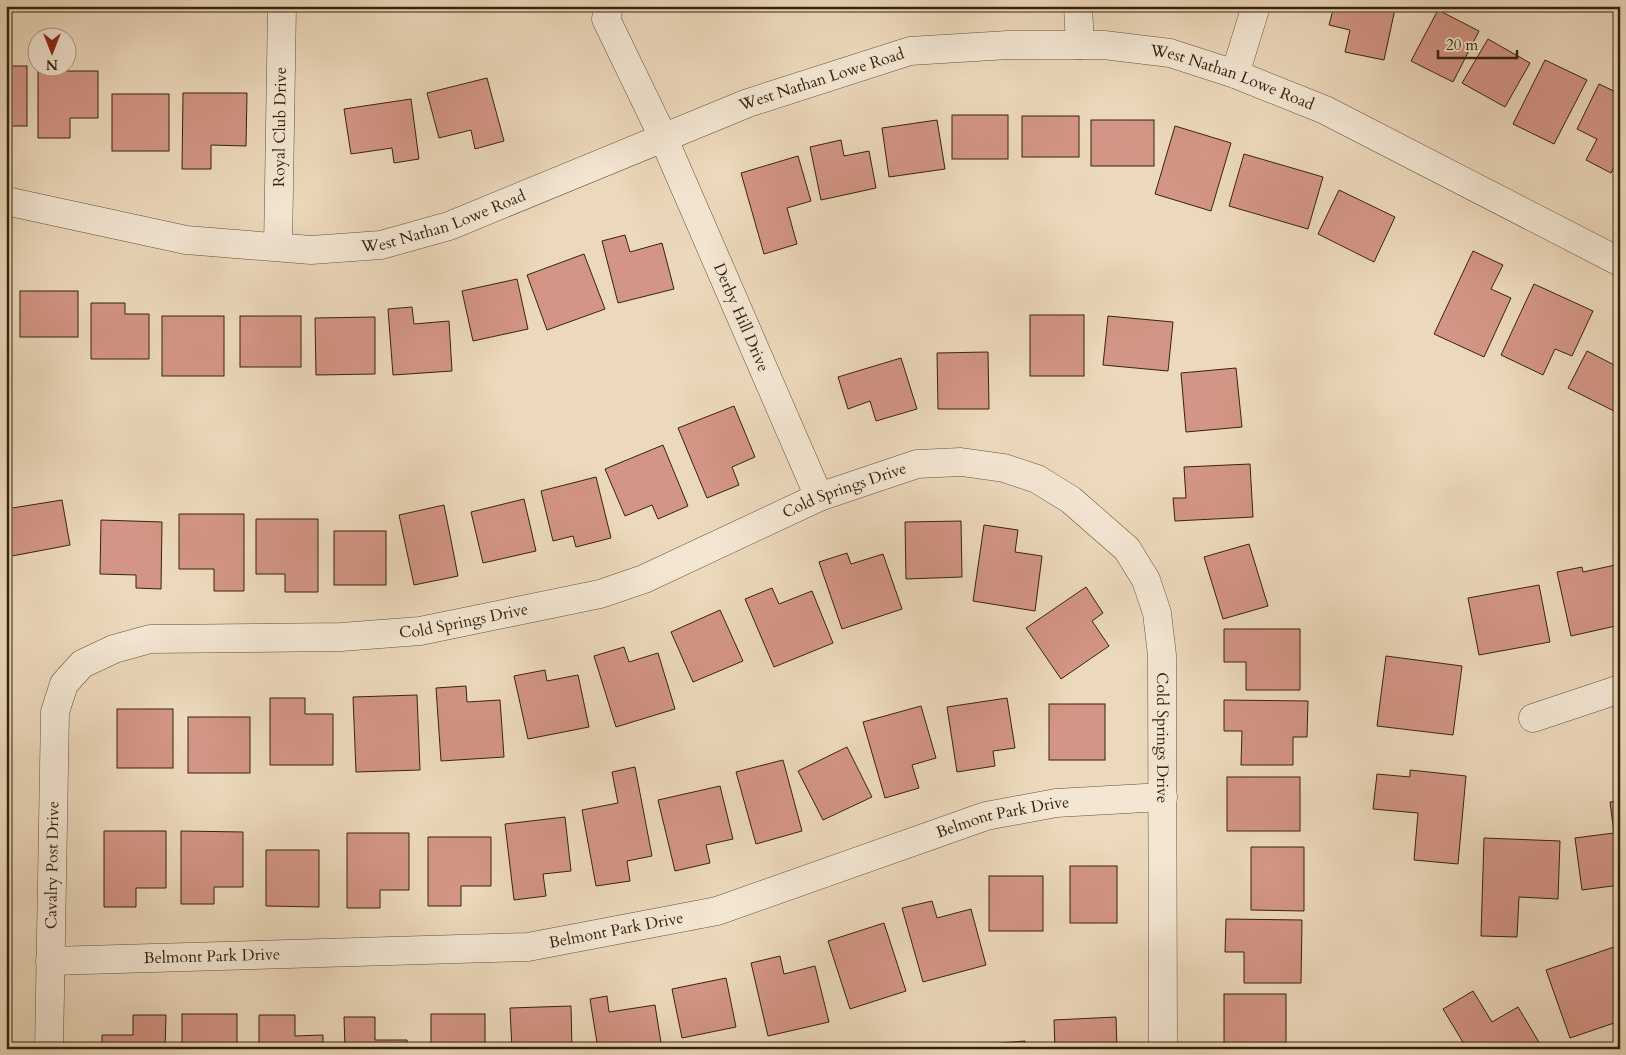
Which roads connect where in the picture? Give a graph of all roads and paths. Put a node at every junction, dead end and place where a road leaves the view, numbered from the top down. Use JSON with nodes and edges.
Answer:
{"nodes":[{"id":1,"x":282,"y":6,"type":"edge"},
{"id":2,"x":609,"y":6,"type":"edge"},
{"id":3,"x":1078,"y":6,"type":"edge"},
{"id":4,"x":1256,"y":6,"type":"edge"},
{"id":5,"x":1080,"y":45,"type":"junction"},
{"id":6,"x":1235,"y":74,"type":"junction"},
{"id":7,"x":663,"y":137,"type":"junction"},
{"id":8,"x":6,"y":200,"type":"edge"},
{"id":9,"x":278,"y":247,"type":"junction"},
{"id":10,"x":1620,"y":262,"type":"edge"},
{"id":11,"x":819,"y":497,"type":"junction"},
{"id":12,"x":64,"y":684,"type":"joint"},
{"id":13,"x":1620,"y":689,"type":"edge"},
{"id":14,"x":1533,"y":718,"type":"dead end"},
{"id":15,"x":1163,"y":797,"type":"junction"},
{"id":16,"x":50,"y":961,"type":"junction"},
{"id":17,"x":49,"y":1049,"type":"edge"},
{"id":18,"x":1163,"y":1049,"type":"edge"}],
"edges":[{"from":1,"to":9,"type":"street","name":"Royal Club Drive"},
{"from":2,"to":7,"type":"street","name":"Derby Hill Drive"},
{"from":3,"to":5,"type":"street"},
{"from":4,"to":6,"type":"street"},
{"from":5,"to":6,"type":"street","name":"West Nathan Lowe Road"},
{"from":5,"to":7,"type":"street","name":"West Nathan Lowe Road"},
{"from":6,"to":10,"type":"street","name":"West Nathan Lowe Road"},
{"from":7,"to":9,"type":"street","name":"West Nathan Lowe Road"},
{"from":7,"to":11,"type":"street","name":"Derby Hill Drive"},
{"from":8,"to":9,"type":"street","name":"West Nathan Lowe Road"},
{"from":11,"to":12,"type":"street","name":"Cold Springs Drive"},
{"from":11,"to":15,"type":"street","name":"Cold Springs Drive"},
{"from":12,"to":16,"type":"street","name":"Cavalry Post Drive"},
{"from":13,"to":14,"type":"street"},
{"from":15,"to":16,"type":"street","name":"Belmont Park Drive"},
{"from":15,"to":18,"type":"street","name":"Cold Springs Drive"},
{"from":16,"to":17,"type":"street","name":"Cavalry Post Drive"}]}
